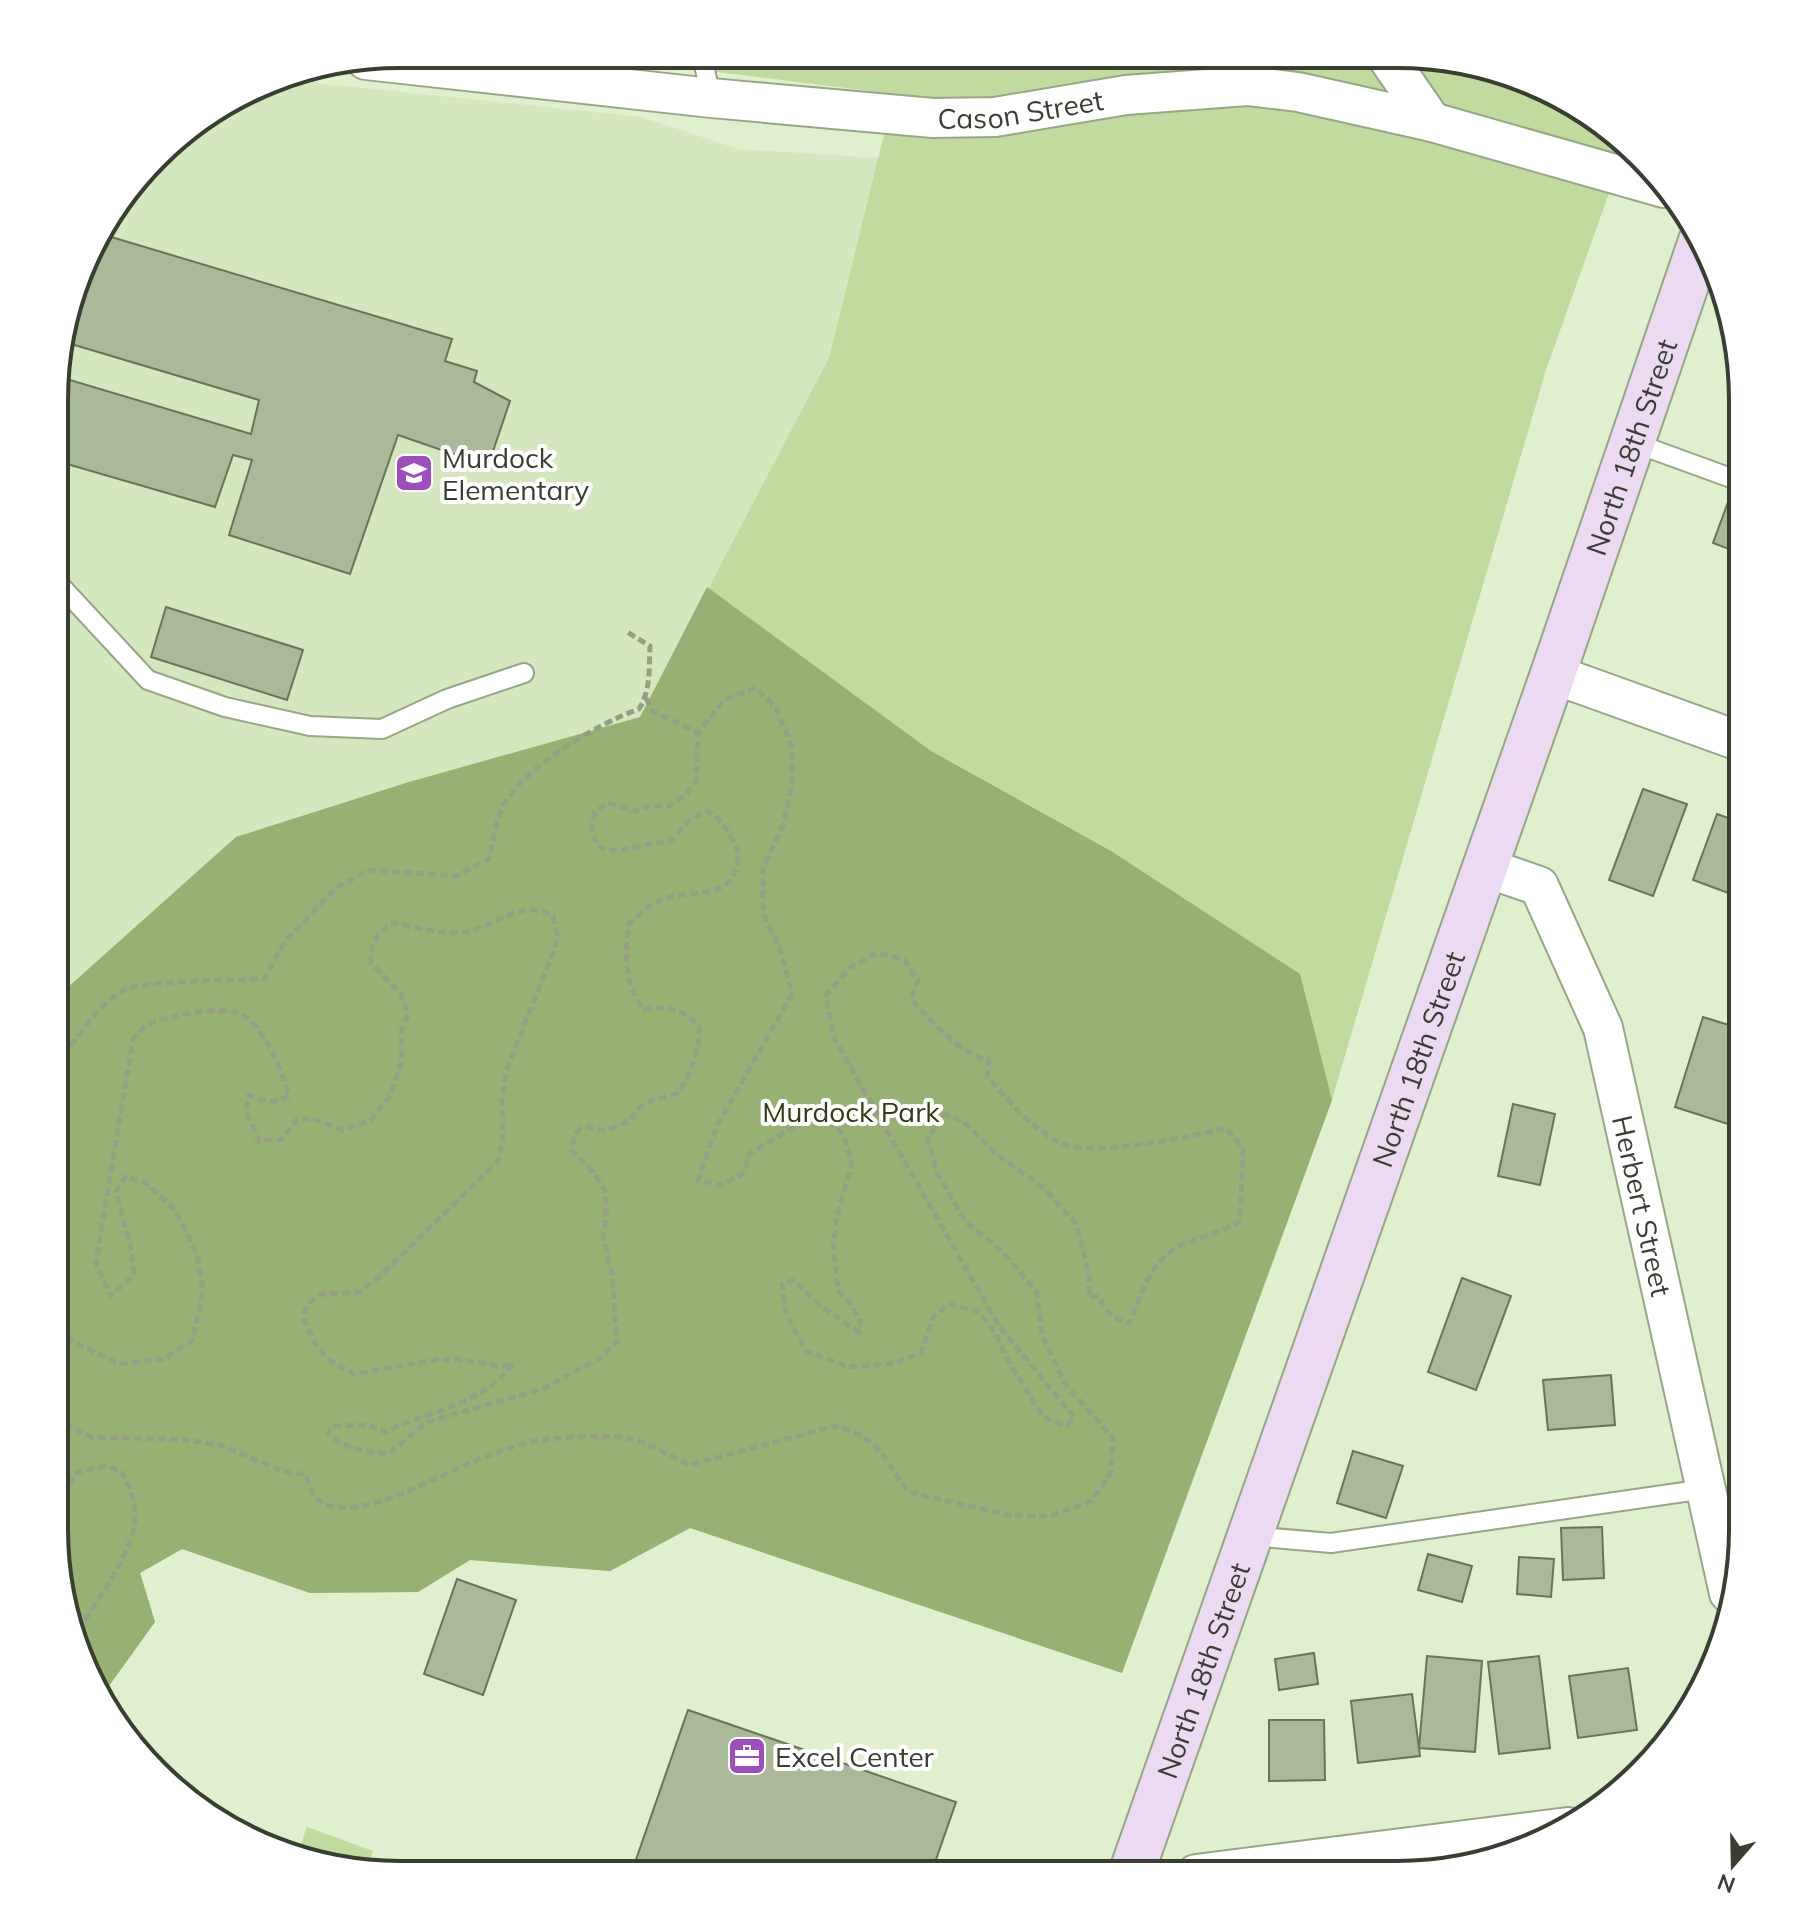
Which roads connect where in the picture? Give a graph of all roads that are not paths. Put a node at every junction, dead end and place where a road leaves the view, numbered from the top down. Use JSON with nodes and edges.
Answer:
{"nodes":[{"id":1,"x":523,"y":68,"type":"edge"},
{"id":2,"x":705,"y":68,"type":"edge"},
{"id":3,"x":1395,"y":68,"type":"edge"},
{"id":4,"x":1253,"y":71,"type":"edge"},
{"id":5,"x":711,"y":98,"type":"junction"},
{"id":6,"x":1432,"y":122,"type":"junction"},
{"id":7,"x":1649,"y":184,"type":"edge"},
{"id":8,"x":1696,"y":255,"type":"edge"},
{"id":9,"x":1632,"y":442,"type":"junction"},
{"id":10,"x":1729,"y":477,"type":"edge"},
{"id":11,"x":68,"y":594,"type":"edge"},
{"id":12,"x":524,"y":673,"type":"dead end"},
{"id":13,"x":1553,"y":674,"type":"junction"},
{"id":14,"x":1729,"y":737,"type":"edge"},
{"id":15,"x":1484,"y":867,"type":"junction"},
{"id":16,"x":1705,"y":1489,"type":"junction"},
{"id":17,"x":1251,"y":1536,"type":"junction"},
{"id":18,"x":1725,"y":1577,"type":"edge"},
{"id":19,"x":1535,"y":1831,"type":"edge"},
{"id":20,"x":1136,"y":1861,"type":"edge"},
{"id":21,"x":1299,"y":1861,"type":"edge"}],
"edges":[{"from":1,"to":5,"type":"street","name":"Cason Street"},
{"from":2,"to":5,"type":"lane"},
{"from":3,"to":6,"type":"street"},
{"from":4,"to":5,"type":"street","name":"Cason Street"},
{"from":4,"to":6,"type":"street","name":"Cason Street"},
{"from":6,"to":7,"type":"street","name":"Cason Street"},
{"from":8,"to":9,"type":"main road","name":"North 18th Street"},
{"from":9,"to":10,"type":"lane"},
{"from":9,"to":13,"type":"main road","name":"North 18th Street"},
{"from":11,"to":12,"type":"lane"},
{"from":13,"to":14,"type":"street"},
{"from":13,"to":15,"type":"main road","name":"North 18th Street"},
{"from":15,"to":16,"type":"street","name":"Herbert Street"},
{"from":15,"to":17,"type":"main road","name":"North 18th Street"},
{"from":16,"to":17,"type":"lane"},
{"from":16,"to":18,"type":"street","name":"Herbert Street"},
{"from":17,"to":20,"type":"main road","name":"North 18th Street"},
{"from":19,"to":21,"type":"street"}]}
